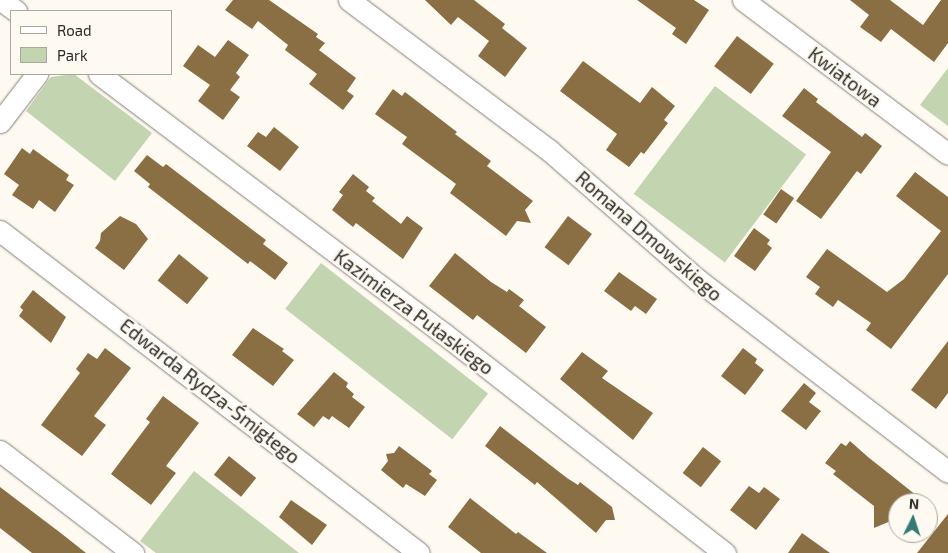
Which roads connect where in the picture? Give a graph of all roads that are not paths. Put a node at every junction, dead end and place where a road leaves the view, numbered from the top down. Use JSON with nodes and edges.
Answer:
{"nodes":[{"id":1,"x":1,"y":0,"type":"edge"},
{"id":2,"x":349,"y":0,"type":"edge"},
{"id":3,"x":743,"y":0,"type":"edge"},
{"id":4,"x":15,"y":10,"type":"edge"},
{"id":5,"x":36,"y":75,"type":"edge"},
{"id":6,"x":100,"y":75,"type":"edge"},
{"id":7,"x":0,"y":122,"type":"edge"},
{"id":8,"x":948,"y":154,"type":"edge"},
{"id":9,"x":0,"y":231,"type":"edge"},
{"id":10,"x":0,"y":451,"type":"edge"},
{"id":11,"x":948,"y":472,"type":"edge"},
{"id":12,"x":133,"y":553,"type":"edge"},
{"id":13,"x":420,"y":553,"type":"edge"},
{"id":14,"x":726,"y":553,"type":"edge"}],
"edges":[{"from":1,"to":4,"type":"street"},
{"from":2,"to":11,"type":"street","name":"Romana Dmowskiego"},
{"from":3,"to":8,"type":"street","name":"Kwiatowa"},
{"from":5,"to":7,"type":"street"},
{"from":6,"to":14,"type":"street","name":"Kazimierza Pułaskiego"},
{"from":9,"to":13,"type":"street","name":"Edwarda Rydza-Śmigłego"},
{"from":10,"to":12,"type":"street"}]}
